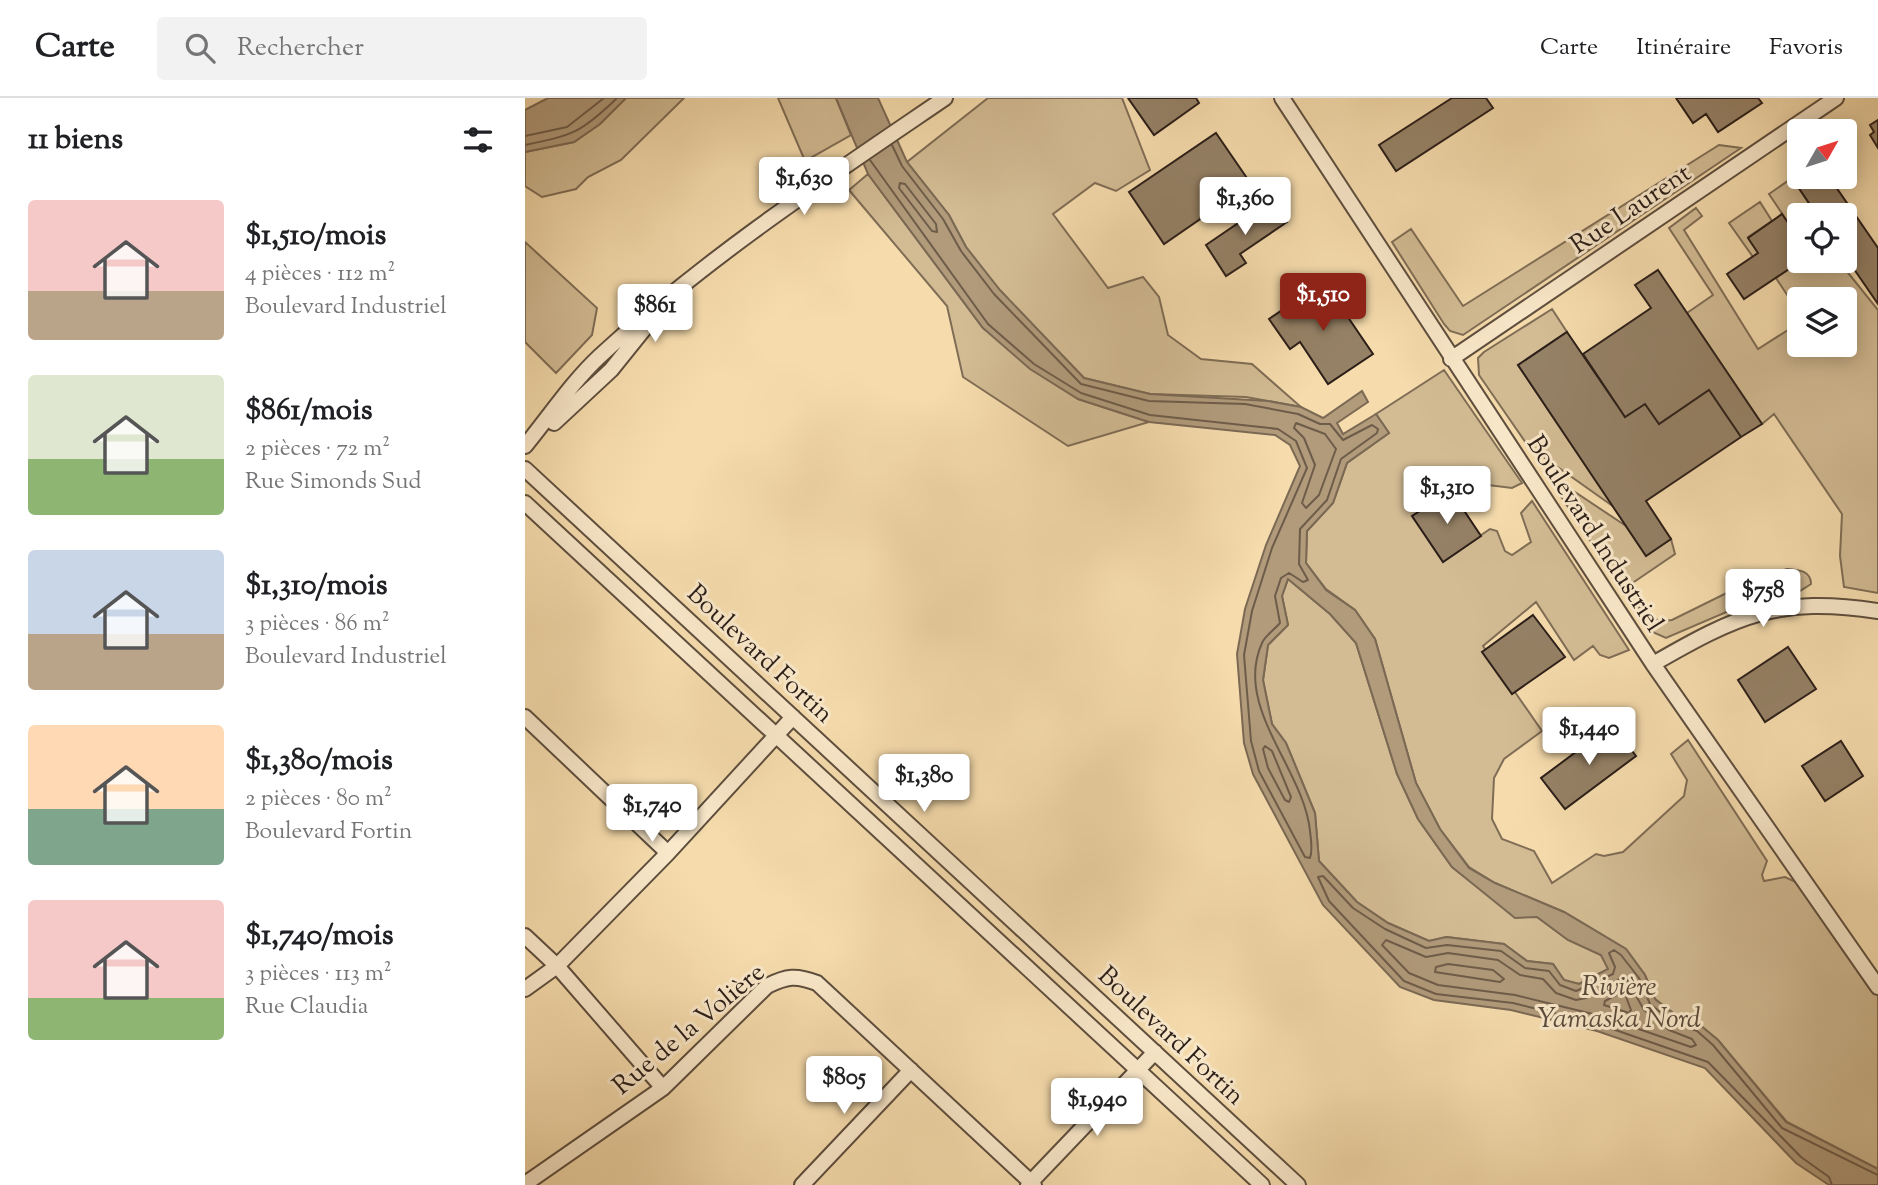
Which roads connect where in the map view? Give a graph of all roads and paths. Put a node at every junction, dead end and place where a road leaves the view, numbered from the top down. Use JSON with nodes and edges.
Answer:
{"nodes":[{"id":1,"x":945,"y":98,"type":"edge"},
{"id":2,"x":1282,"y":98,"type":"edge"},
{"id":3,"x":1836,"y":98,"type":"edge"},
{"id":4,"x":1451,"y":359,"type":"junction"},
{"id":5,"x":525,"y":448,"type":"edge"},
{"id":6,"x":525,"y":468,"type":"edge"},
{"id":7,"x":525,"y":503,"type":"edge"},
{"id":8,"x":654,"y":588,"type":"junction"},
{"id":9,"x":637,"y":607,"type":"junction"},
{"id":10,"x":1878,"y":611,"type":"edge"},
{"id":11,"x":1653,"y":664,"type":"junction"},
{"id":12,"x":525,"y":717,"type":"edge"},
{"id":13,"x":793,"y":717,"type":"junction"},
{"id":14,"x":776,"y":736,"type":"junction"},
{"id":15,"x":896,"y":812,"type":"junction"},
{"id":16,"x":879,"y":830,"type":"junction"},
{"id":17,"x":668,"y":853,"type":"junction"},
{"id":18,"x":1020,"y":928,"type":"junction"},
{"id":19,"x":525,"y":936,"type":"edge"},
{"id":20,"x":1003,"y":945,"type":"junction"},
{"id":21,"x":557,"y":966,"type":"junction"},
{"id":22,"x":1878,"y":987,"type":"edge"},
{"id":23,"x":525,"y":989,"type":"edge"},
{"id":24,"x":1155,"y":1052,"type":"junction"},
{"id":25,"x":911,"y":1070,"type":"junction"},
{"id":26,"x":1137,"y":1070,"type":"junction"},
{"id":27,"x":663,"y":1088,"type":"junction"},
{"id":28,"x":1292,"y":1183,"type":"edge"},
{"id":29,"x":525,"y":1184,"type":"edge"},
{"id":30,"x":1031,"y":1184,"type":"edge"},
{"id":31,"x":802,"y":1185,"type":"edge"},
{"id":32,"x":1262,"y":1185,"type":"edge"}],
"edges":[{"from":1,"to":5,"type":"street"},
{"from":2,"to":4,"type":"street","name":"Boulevard Industriel"},
{"from":3,"to":4,"type":"street","name":"Rue Laurent"},
{"from":4,"to":11,"type":"street","name":"Boulevard Industriel"},
{"from":6,"to":8,"type":"street","name":"Boulevard Fortin"},
{"from":7,"to":9,"type":"street","name":"Boulevard Fortin"},
{"from":8,"to":9,"type":"street","name":"Boulevard Fortin"},
{"from":8,"to":13,"type":"street","name":"Boulevard Fortin"},
{"from":9,"to":14,"type":"street","name":"Boulevard Fortin"},
{"from":10,"to":11,"type":"street"},
{"from":11,"to":22,"type":"street","name":"Boulevard Industriel"},
{"from":12,"to":17,"type":"street"},
{"from":13,"to":14,"type":"street"},
{"from":13,"to":15,"type":"street","name":"Boulevard Fortin"},
{"from":14,"to":16,"type":"street","name":"Boulevard Fortin"},
{"from":14,"to":17,"type":"street"},
{"from":15,"to":16,"type":"street"},
{"from":15,"to":18,"type":"street","name":"Boulevard Fortin"},
{"from":16,"to":20,"type":"street","name":"Boulevard Fortin"},
{"from":17,"to":21,"type":"street"},
{"from":18,"to":20,"type":"street"},
{"from":18,"to":24,"type":"street","name":"Boulevard Fortin"},
{"from":19,"to":21,"type":"street"},
{"from":20,"to":26,"type":"street","name":"Boulevard Fortin"},
{"from":21,"to":23,"type":"street"},
{"from":21,"to":27,"type":"street"},
{"from":24,"to":26,"type":"street"},
{"from":24,"to":28,"type":"street","name":"Boulevard Fortin"},
{"from":25,"to":27,"type":"street","name":"Rue de la Volière"},
{"from":25,"to":30,"type":"street","name":"Rue de la Volière"},
{"from":25,"to":31,"type":"street"},
{"from":26,"to":30,"type":"street"},
{"from":26,"to":32,"type":"street","name":"Boulevard Fortin"},
{"from":27,"to":29,"type":"street","name":"Rue de la Volière"}]}
